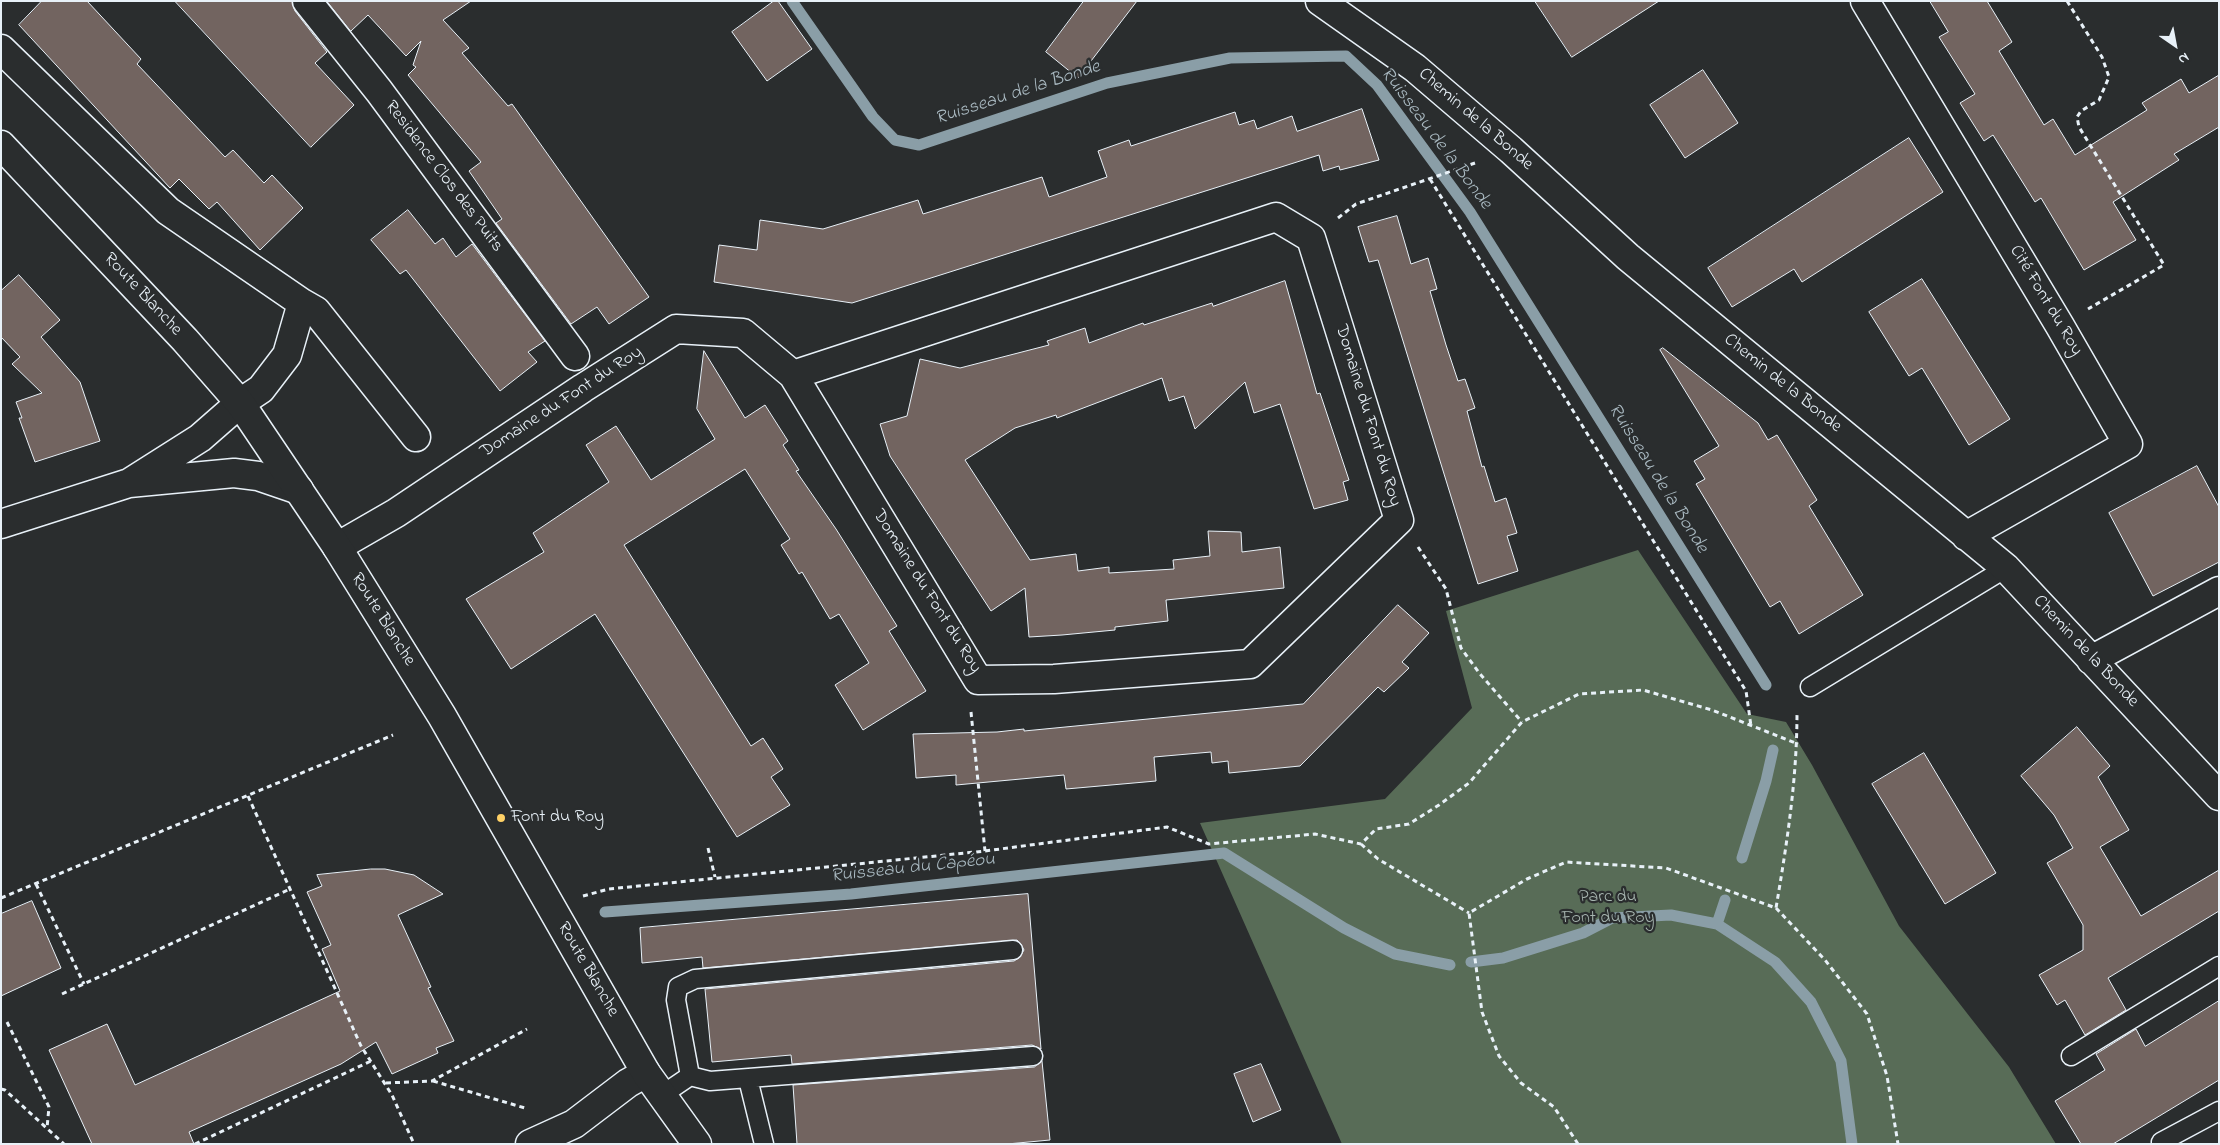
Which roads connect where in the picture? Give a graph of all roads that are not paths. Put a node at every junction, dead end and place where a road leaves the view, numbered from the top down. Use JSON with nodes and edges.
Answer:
{"nodes":[{"id":1,"x":307,"y":1,"type":"edge"},
{"id":2,"x":1320,"y":1,"type":"edge"},
{"id":3,"x":1865,"y":1,"type":"edge"},
{"id":4,"x":1,"y":49,"type":"edge"},
{"id":5,"x":1,"y":145,"type":"edge"},
{"id":6,"x":302,"y":303,"type":"junction"},
{"id":7,"x":575,"y":356,"type":"dead end"},
{"id":8,"x":793,"y":375,"type":"junction"},
{"id":9,"x":240,"y":403,"type":"junction"},
{"id":10,"x":416,"y":437,"type":"dead end"},
{"id":11,"x":129,"y":483,"type":"junction"},
{"id":12,"x":299,"y":490,"type":"junction"},
{"id":13,"x":2,"y":521,"type":"edge"},
{"id":14,"x":1966,"y":536,"type":"junction"},
{"id":15,"x":337,"y":547,"type":"junction"},
{"id":16,"x":2006,"y":568,"type":"junction"},
{"id":17,"x":2219,"y":591,"type":"edge"},
{"id":18,"x":2092,"y":660,"type":"junction"},
{"id":19,"x":1810,"y":687,"type":"dead end"},
{"id":20,"x":2219,"y":796,"type":"edge"},
{"id":21,"x":1013,"y":950,"type":"dead end"},
{"id":22,"x":2219,"y":966,"type":"edge"},
{"id":23,"x":1033,"y":1056,"type":"dead end"},
{"id":24,"x":2071,"y":1056,"type":"dead end"},
{"id":25,"x":646,"y":1073,"type":"junction"},
{"id":26,"x":690,"y":1076,"type":"junction"},
{"id":27,"x":748,"y":1079,"type":"junction"},
{"id":28,"x":662,"y":1095,"type":"junction"},
{"id":29,"x":2219,"y":1111,"type":"edge"},
{"id":30,"x":2161,"y":1142,"type":"dead end"},
{"id":31,"x":530,"y":1144,"type":"edge"},
{"id":32,"x":697,"y":1144,"type":"edge"},
{"id":33,"x":764,"y":1144,"type":"edge"}],
"edges":[{"from":1,"to":7,"type":"street","name":"Residence Clos des Puits"},
{"from":2,"to":14,"type":"street","name":"Chemin de la Bonde"},
{"from":3,"to":14,"type":"street","name":"Cité Font du Roy"},
{"from":4,"to":6,"type":"street"},
{"from":5,"to":9,"type":"street","name":"Route Blanche"},
{"from":6,"to":9,"type":"street"},
{"from":6,"to":10,"type":"street"},
{"from":8,"to":8,"type":"street","name":"Domaine du Font du Roy"},
{"from":8,"to":15,"type":"street","name":"Domaine du Font du Roy"},
{"from":9,"to":11,"type":"street"},
{"from":9,"to":12,"type":"street","name":"Route Blanche"},
{"from":11,"to":12,"type":"street"},
{"from":11,"to":13,"type":"street"},
{"from":12,"to":15,"type":"street","name":"Route Blanche"},
{"from":14,"to":16,"type":"street","name":"Chemin de la Bonde"},
{"from":15,"to":25,"type":"street","name":"Route Blanche"},
{"from":16,"to":18,"type":"street","name":"Chemin de la Bonde"},
{"from":16,"to":19,"type":"lane"},
{"from":17,"to":18,"type":"street"},
{"from":18,"to":20,"type":"street","name":"Chemin de la Bonde"},
{"from":21,"to":26,"type":"lane"},
{"from":22,"to":24,"type":"lane"},
{"from":23,"to":27,"type":"lane"},
{"from":25,"to":28,"type":"street","name":"Route Blanche"},
{"from":25,"to":31,"type":"street"},
{"from":26,"to":27,"type":"lane"},
{"from":26,"to":28,"type":"lane"},
{"from":27,"to":33,"type":"lane"},
{"from":28,"to":32,"type":"street","name":"Route Blanche"},
{"from":29,"to":30,"type":"lane"}]}
